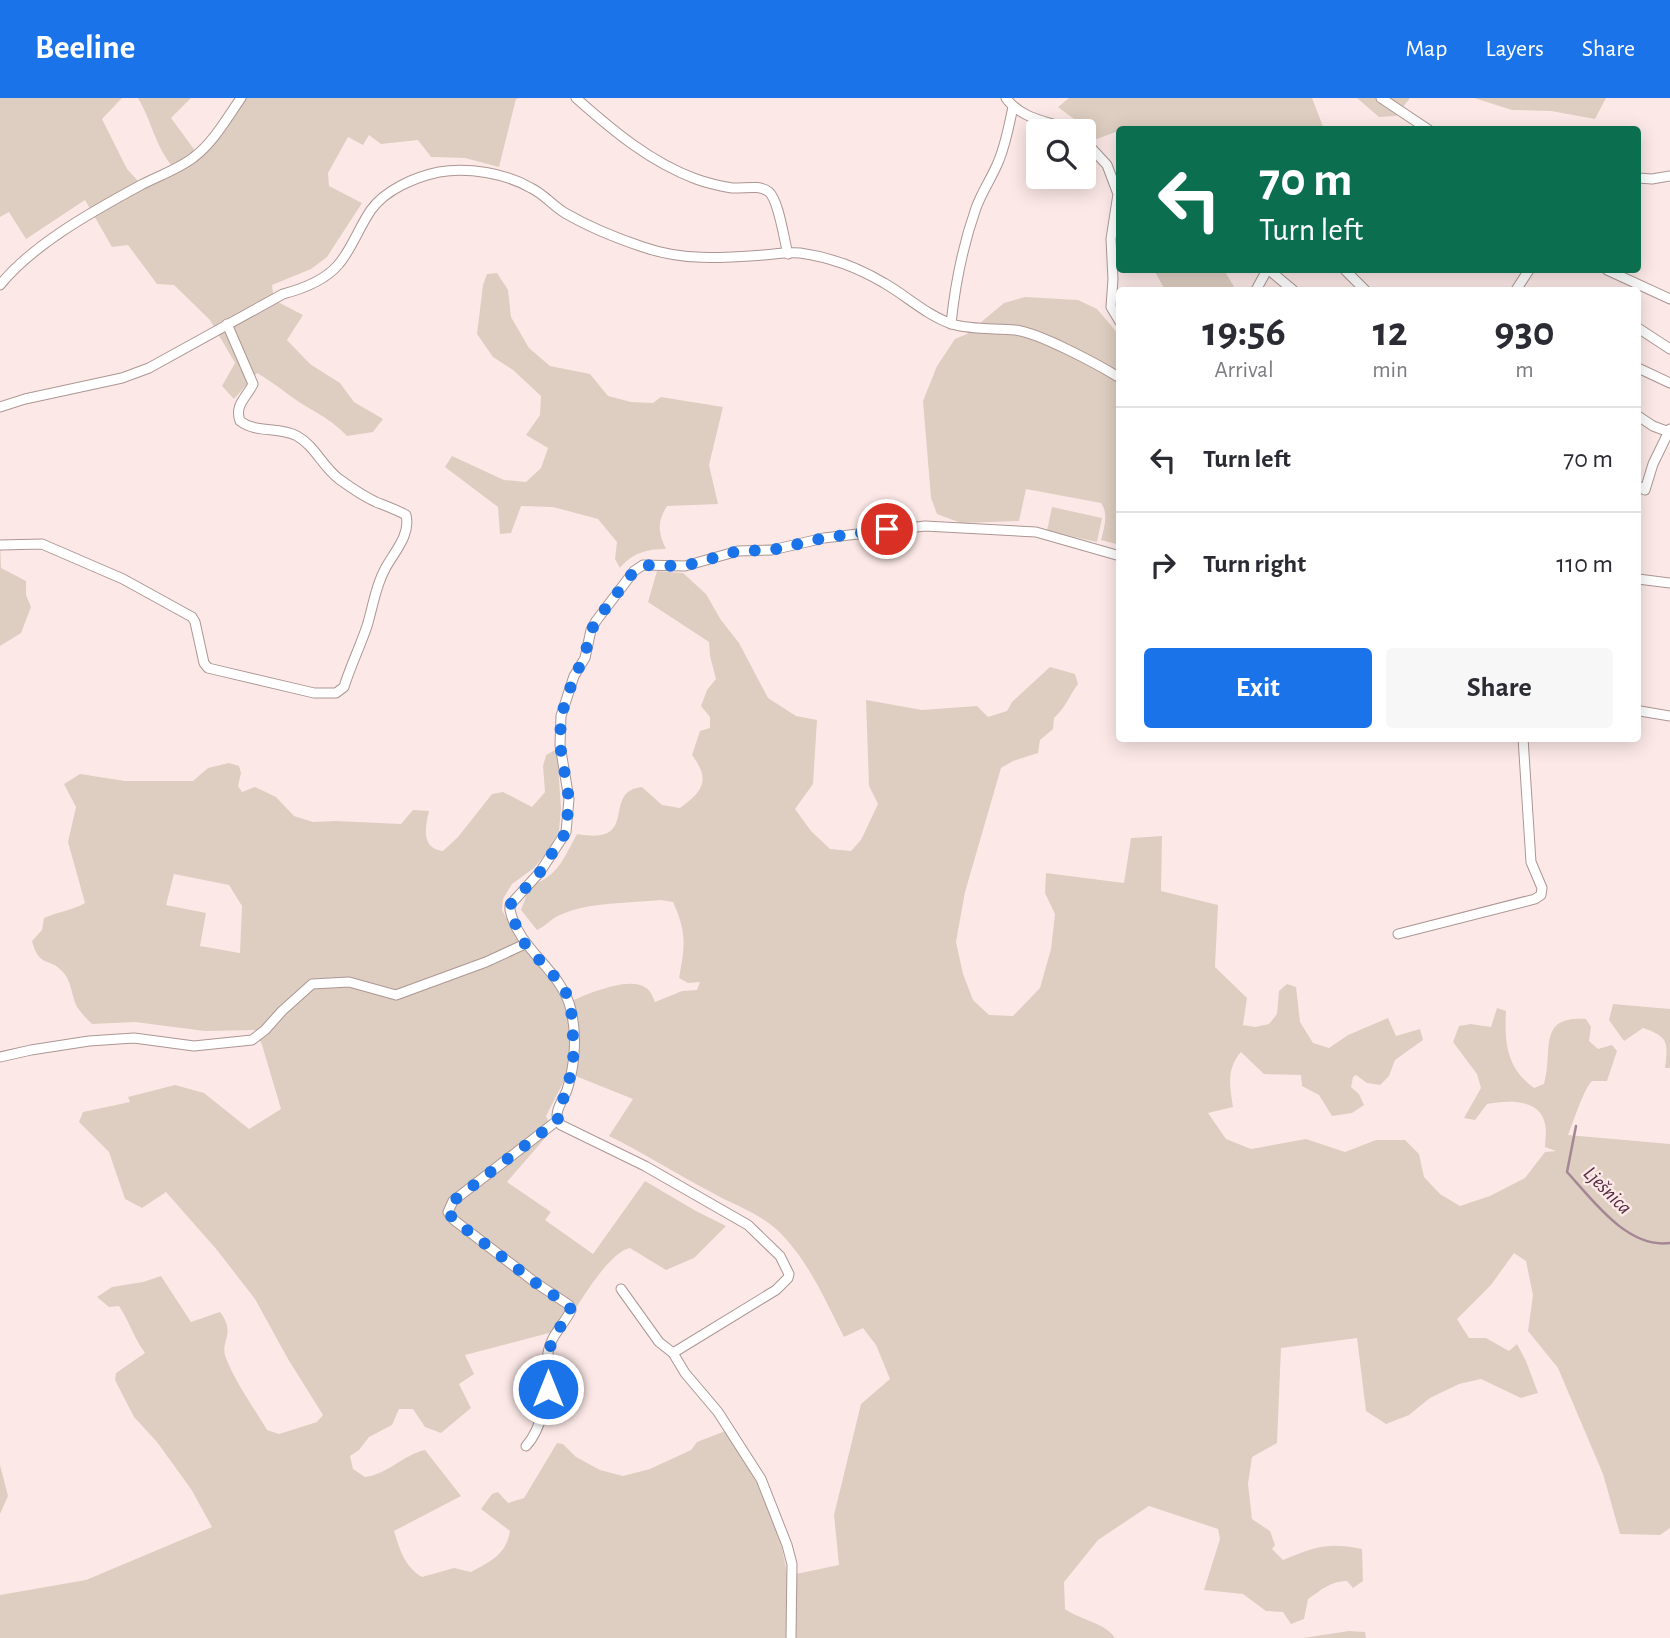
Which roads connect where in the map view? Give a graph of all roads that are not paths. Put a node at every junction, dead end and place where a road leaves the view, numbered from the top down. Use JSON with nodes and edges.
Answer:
{"nodes":[{"id":1,"x":241,"y":98,"type":"edge"},
{"id":2,"x":576,"y":98,"type":"edge"},
{"id":3,"x":1006,"y":98,"type":"edge"},
{"id":4,"x":1381,"y":98,"type":"edge"},
{"id":5,"x":1013,"y":107,"type":"junction"},
{"id":6,"x":1036,"y":119,"type":"edge"},
{"id":7,"x":1423,"y":126,"type":"edge"},
{"id":8,"x":1096,"y":153,"type":"edge"},
{"id":9,"x":1670,"y":176,"type":"edge"},
{"id":10,"x":1641,"y":178,"type":"edge"},
{"id":11,"x":1116,"y":189,"type":"edge"},
{"id":12,"x":1116,"y":207,"type":"edge"},
{"id":13,"x":788,"y":254,"type":"junction"},
{"id":14,"x":1272,"y":273,"type":"edge"},
{"id":15,"x":1348,"y":273,"type":"edge"},
{"id":16,"x":1614,"y":273,"type":"edge"},
{"id":17,"x":0,"y":285,"type":"edge"},
{"id":18,"x":1289,"y":287,"type":"edge"},
{"id":19,"x":1362,"y":287,"type":"edge"},
{"id":20,"x":1670,"y":299,"type":"edge"},
{"id":21,"x":1116,"y":315,"type":"edge"},
{"id":22,"x":227,"y":324,"type":"junction"},
{"id":23,"x":951,"y":324,"type":"junction"},
{"id":24,"x":1641,"y":330,"type":"edge"},
{"id":25,"x":1670,"y":349,"type":"edge"},
{"id":26,"x":1641,"y":369,"type":"edge"},
{"id":27,"x":1116,"y":376,"type":"edge"},
{"id":28,"x":1670,"y":383,"type":"edge"},
{"id":29,"x":0,"y":407,"type":"edge"},
{"id":30,"x":1641,"y":418,"type":"edge"},
{"id":31,"x":1669,"y":431,"type":"edge"},
{"id":32,"x":1641,"y":488,"type":"edge"},
{"id":33,"x":0,"y":545,"type":"edge"},
{"id":34,"x":1116,"y":555,"type":"edge"},
{"id":35,"x":1641,"y":579,"type":"edge"},
{"id":36,"x":1670,"y":583,"type":"edge"},
{"id":37,"x":1641,"y":711,"type":"edge"},
{"id":38,"x":1670,"y":716,"type":"edge"},
{"id":39,"x":1523,"y":742,"type":"edge"},
{"id":40,"x":1398,"y":934,"type":"dead end"},
{"id":41,"x":525,"y":944,"type":"junction"},
{"id":42,"x":0,"y":1057,"type":"edge"},
{"id":43,"x":558,"y":1120,"type":"junction"},
{"id":44,"x":621,"y":1289,"type":"dead end"},
{"id":45,"x":673,"y":1353,"type":"junction"},
{"id":46,"x":526,"y":1446,"type":"dead end"},
{"id":47,"x":791,"y":1638,"type":"edge"}],
"edges":[{"from":1,"to":17,"type":"street"},
{"from":2,"to":13,"type":"street"},
{"from":3,"to":5,"type":"street"},
{"from":4,"to":7,"type":"street"},
{"from":5,"to":6,"type":"street"},
{"from":5,"to":23,"type":"street"},
{"from":8,"to":11,"type":"street"},
{"from":9,"to":10,"type":"street"},
{"from":12,"to":21,"type":"street"},
{"from":13,"to":22,"type":"street"},
{"from":13,"to":23,"type":"street"},
{"from":14,"to":18,"type":"street"},
{"from":15,"to":19,"type":"street"},
{"from":16,"to":20,"type":"street"},
{"from":22,"to":29,"type":"street"},
{"from":22,"to":33,"type":"street"},
{"from":23,"to":27,"type":"street"},
{"from":24,"to":25,"type":"street"},
{"from":26,"to":28,"type":"street"},
{"from":30,"to":31,"type":"street"},
{"from":31,"to":32,"type":"street"},
{"from":34,"to":41,"type":"street"},
{"from":35,"to":36,"type":"street"},
{"from":37,"to":38,"type":"street"},
{"from":39,"to":40,"type":"street"},
{"from":41,"to":42,"type":"street"},
{"from":41,"to":43,"type":"street"},
{"from":43,"to":45,"type":"street"},
{"from":43,"to":46,"type":"street"},
{"from":44,"to":45,"type":"street"},
{"from":45,"to":47,"type":"street"}]}
